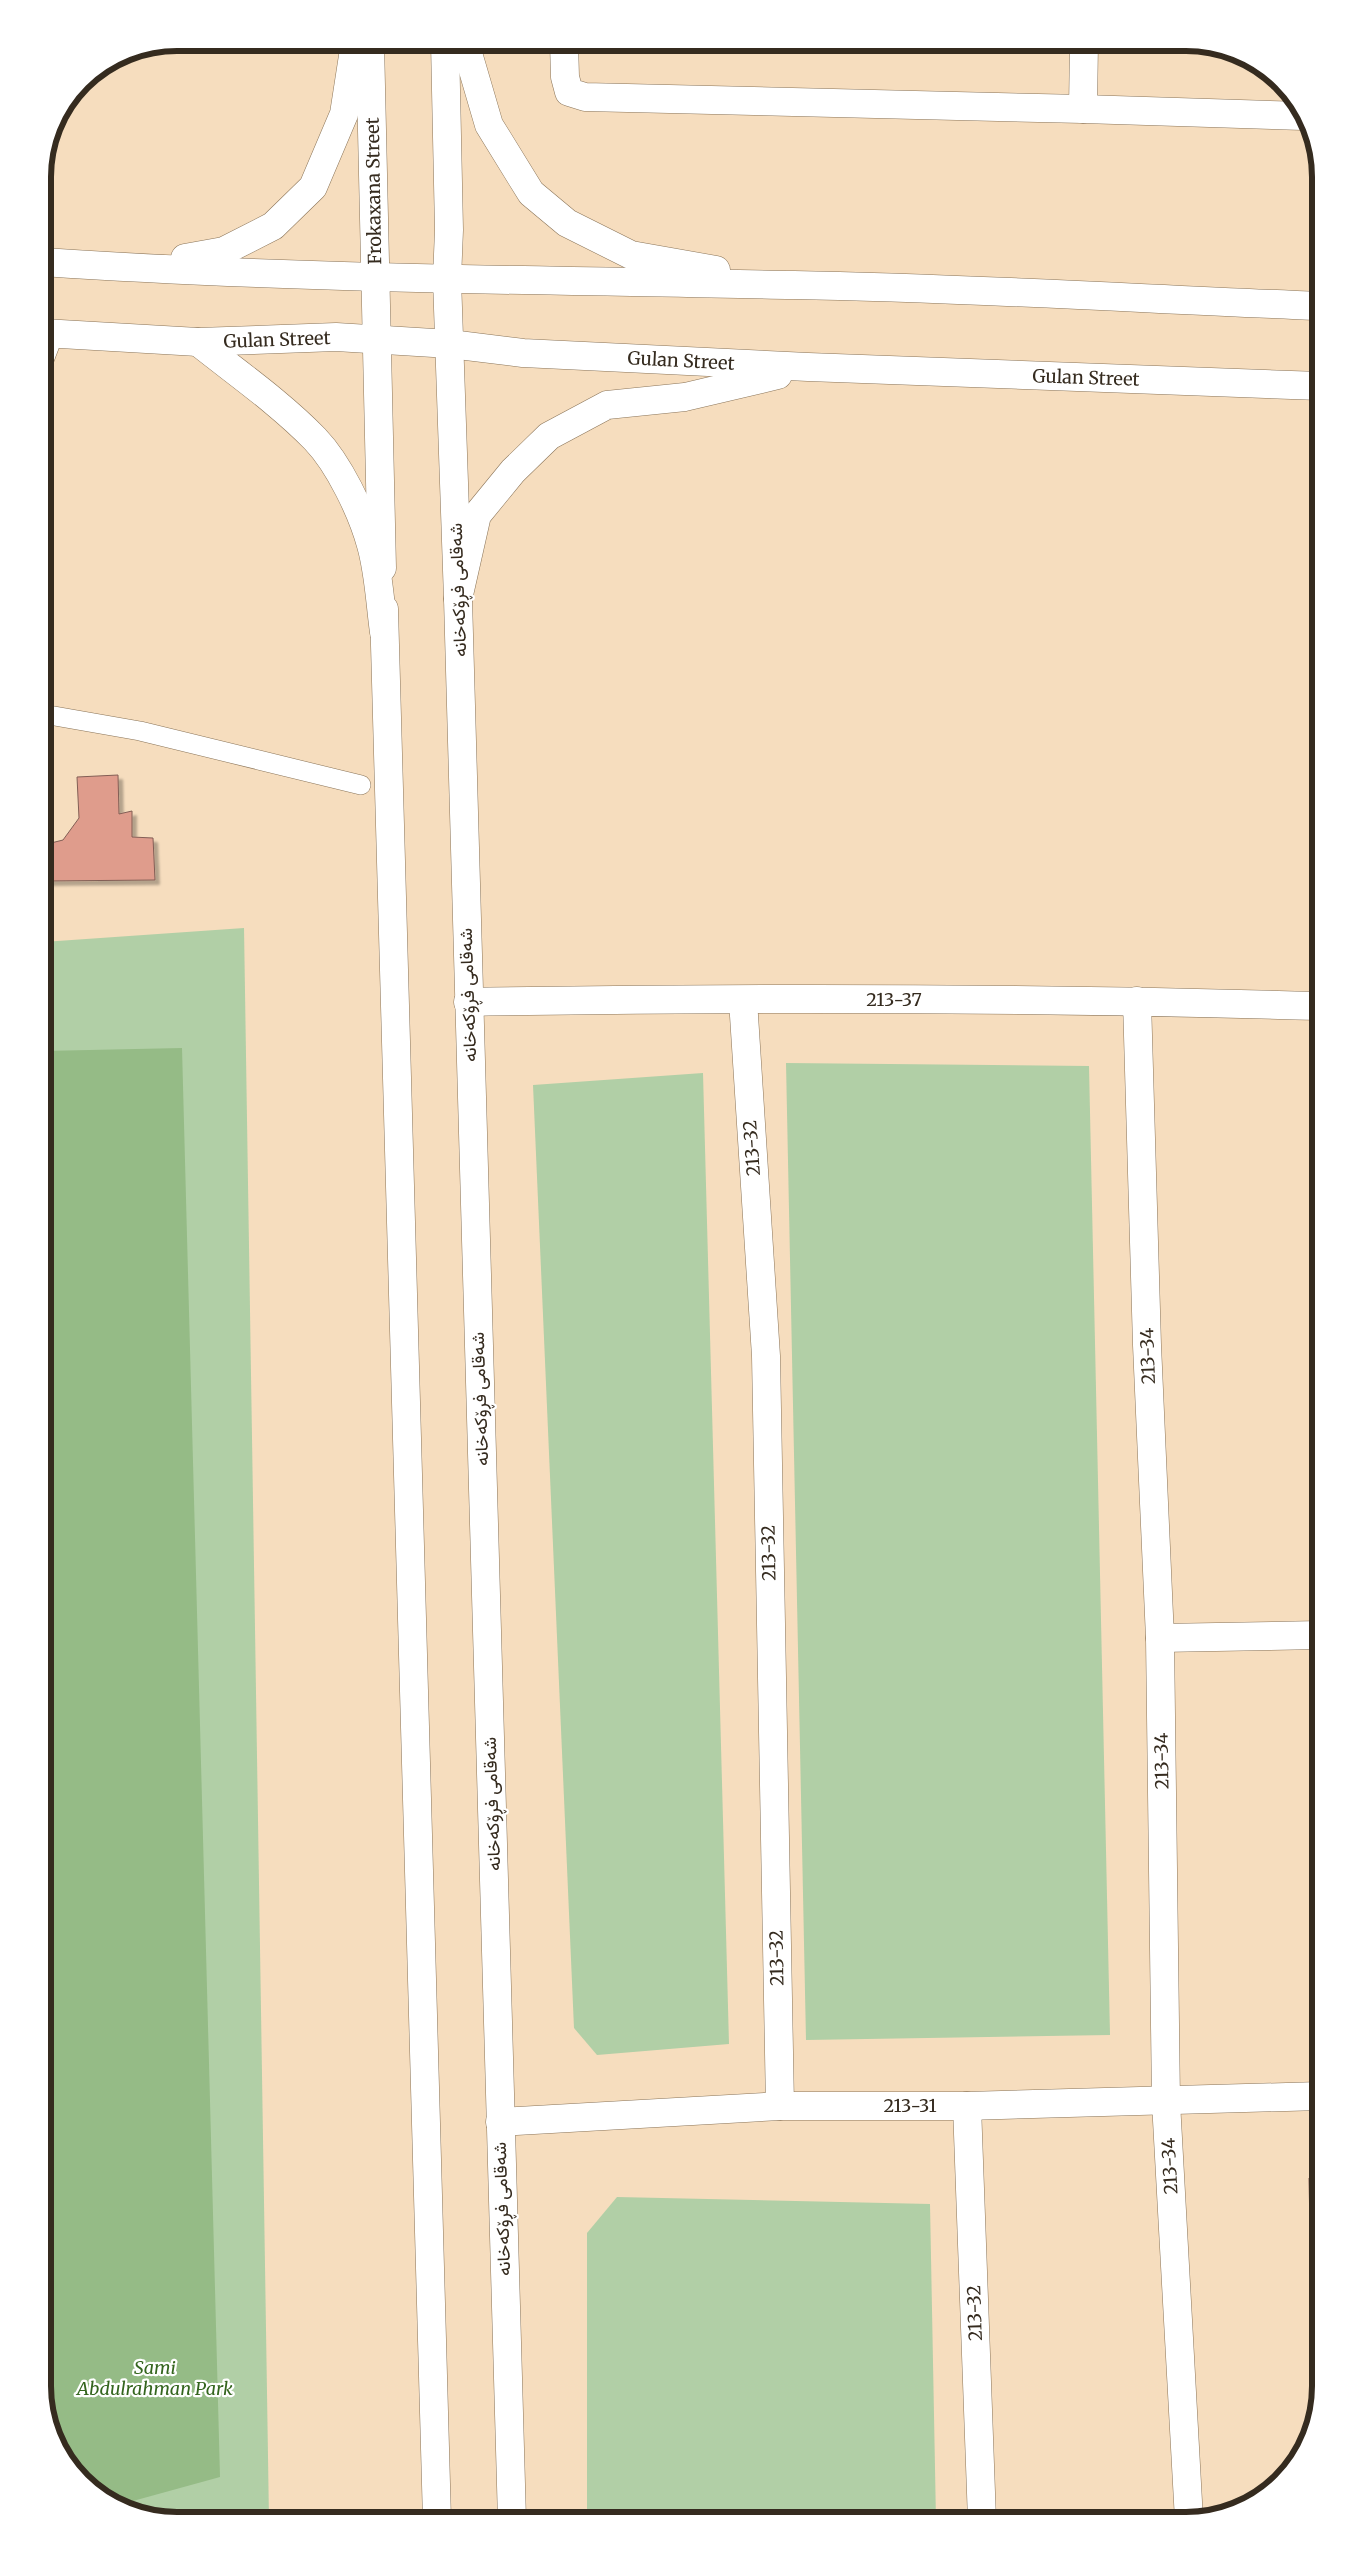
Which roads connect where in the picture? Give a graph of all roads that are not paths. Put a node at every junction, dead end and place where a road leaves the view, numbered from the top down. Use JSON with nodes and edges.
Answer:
{"nodes":[{"id":1,"x":354,"y":51,"type":"edge"},
{"id":2,"x":370,"y":51,"type":"edge"},
{"id":3,"x":445,"y":51,"type":"edge"},
{"id":4,"x":467,"y":51,"type":"edge"},
{"id":5,"x":564,"y":51,"type":"edge"},
{"id":6,"x":1084,"y":52,"type":"edge"},
{"id":7,"x":1083,"y":109,"type":"junction"},
{"id":8,"x":1296,"y":116,"type":"edge"},
{"id":9,"x":52,"y":263,"type":"edge"},
{"id":10,"x":132,"y":268,"type":"junction"},
{"id":11,"x":376,"y":276,"type":"junction"},
{"id":12,"x":447,"y":279,"type":"junction"},
{"id":13,"x":798,"y":285,"type":"junction"},
{"id":14,"x":1312,"y":306,"type":"edge"},
{"id":15,"x":52,"y":333,"type":"edge"},
{"id":16,"x":375,"y":339,"type":"junction"},
{"id":17,"x":198,"y":342,"type":"junction"},
{"id":18,"x":450,"y":344,"type":"junction"},
{"id":19,"x":808,"y":367,"type":"junction"},
{"id":20,"x":1312,"y":386,"type":"edge"},
{"id":21,"x":458,"y":599,"type":"junction"},
{"id":22,"x":384,"y":632,"type":"junction"},
{"id":23,"x":52,"y":716,"type":"edge"},
{"id":24,"x":361,"y":785,"type":"dead end"},
{"id":25,"x":743,"y":1000,"type":"junction"},
{"id":26,"x":1137,"y":1001,"type":"junction"},
{"id":27,"x":468,"y":1002,"type":"junction"},
{"id":28,"x":1312,"y":1006,"type":"edge"},
{"id":29,"x":1312,"y":1635,"type":"edge"},
{"id":30,"x":1160,"y":1638,"type":"junction"},
{"id":31,"x":1312,"y":2096,"type":"edge"},
{"id":32,"x":1166,"y":2102,"type":"junction"},
{"id":33,"x":780,"y":2106,"type":"junction"},
{"id":34,"x":967,"y":2106,"type":"junction"},
{"id":35,"x":500,"y":2122,"type":"junction"},
{"id":36,"x":437,"y":2511,"type":"edge"},
{"id":37,"x":512,"y":2511,"type":"edge"},
{"id":38,"x":982,"y":2512,"type":"edge"},
{"id":39,"x":1189,"y":2512,"type":"edge"}],
"edges":[{"from":1,"to":10,"type":"main road"},
{"from":2,"to":11,"type":"main road","name":"Frokaxana Street"},
{"from":3,"to":12,"type":"main road"},
{"from":4,"to":13,"type":"main road"},
{"from":5,"to":7,"type":"main road"},
{"from":6,"to":7,"type":"main road"},
{"from":7,"to":8,"type":"main road"},
{"from":9,"to":10,"type":"main road"},
{"from":10,"to":11,"type":"main road"},
{"from":11,"to":12,"type":"main road"},
{"from":11,"to":16,"type":"main road","name":"Frokaxana Street"},
{"from":12,"to":13,"type":"main road"},
{"from":12,"to":18,"type":"main road","name":"شەقامی فڕۆکەخانە"},
{"from":13,"to":14,"type":"main road"},
{"from":15,"to":17,"type":"main road","name":"Gulan Street"},
{"from":16,"to":17,"type":"main road","name":"Gulan Street"},
{"from":16,"to":18,"type":"main road","name":"Gulan Street"},
{"from":16,"to":22,"type":"main road"},
{"from":17,"to":22,"type":"main road"},
{"from":18,"to":19,"type":"main road","name":"Gulan Street"},
{"from":18,"to":21,"type":"main road","name":"شەقامی فڕۆکەخانە"},
{"from":19,"to":20,"type":"main road","name":"Gulan Street"},
{"from":19,"to":21,"type":"main road"},
{"from":21,"to":27,"type":"main road","name":"شەقامی فڕۆکەخانە"},
{"from":22,"to":36,"type":"main road"},
{"from":23,"to":24,"type":"lane"},
{"from":25,"to":26,"type":"main road","name":"213-37"},
{"from":25,"to":27,"type":"main road","name":"213-37"},
{"from":25,"to":33,"type":"main road","name":"213-32"},
{"from":26,"to":28,"type":"main road","name":"213-37"},
{"from":26,"to":30,"type":"main road","name":"213-34"},
{"from":27,"to":35,"type":"main road","name":"شەقامی فڕۆکەخانە"},
{"from":29,"to":30,"type":"main road"},
{"from":30,"to":32,"type":"main road","name":"213-34"},
{"from":31,"to":32,"type":"main road","name":"213-31"},
{"from":32,"to":34,"type":"main road","name":"213-31"},
{"from":32,"to":39,"type":"main road","name":"213-34"},
{"from":33,"to":34,"type":"main road","name":"213-31"},
{"from":33,"to":35,"type":"main road","name":"213-31"},
{"from":34,"to":38,"type":"main road","name":"213-32"},
{"from":35,"to":37,"type":"main road","name":"شەقامی فڕۆکەخانە"}]}
